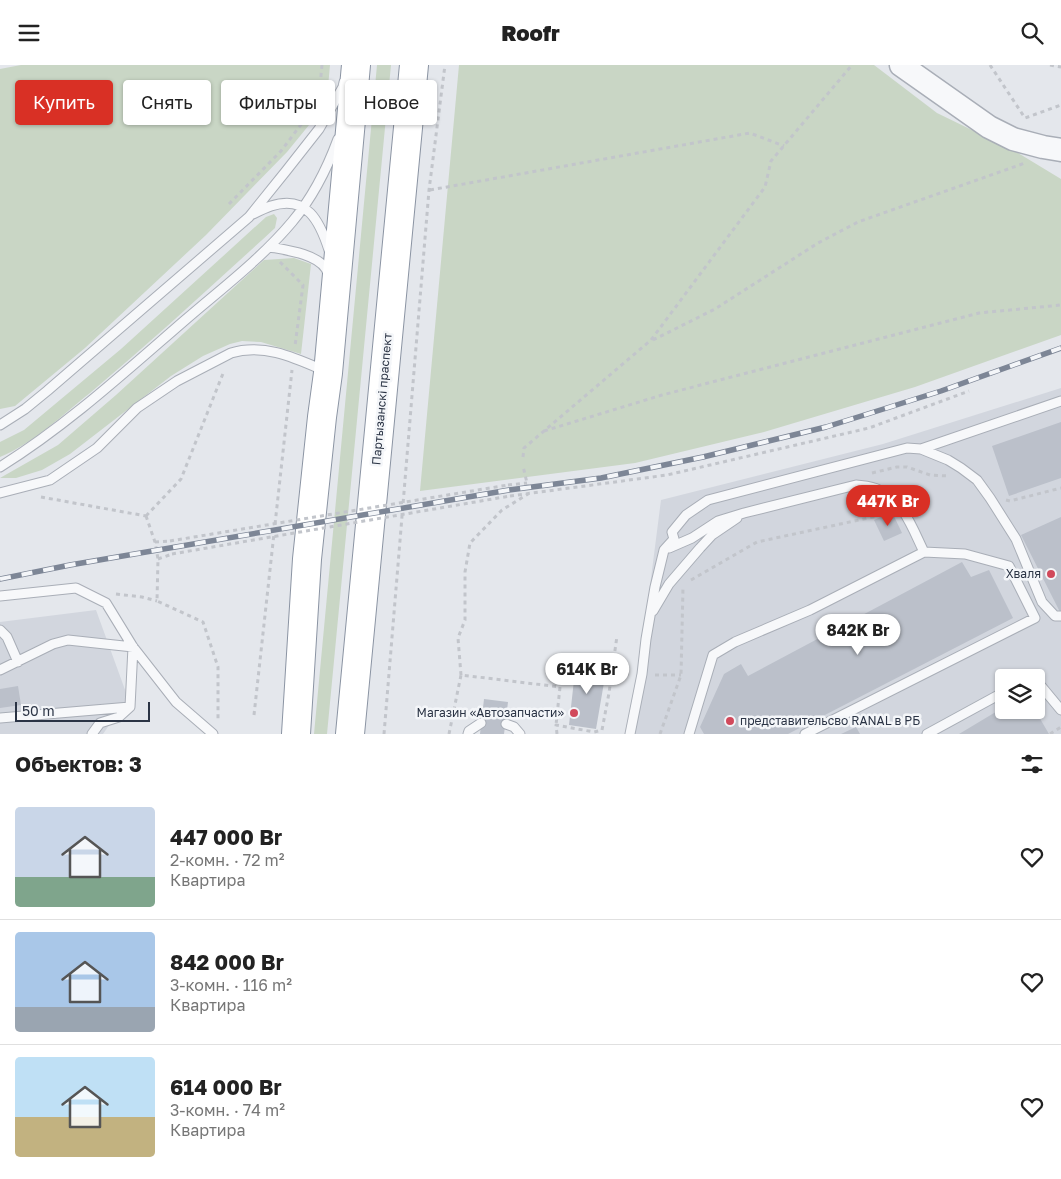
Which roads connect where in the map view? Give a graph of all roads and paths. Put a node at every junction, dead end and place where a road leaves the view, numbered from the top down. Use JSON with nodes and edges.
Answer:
{"nodes":[{"id":1,"x":322,"y":65,"type":"edge"},
{"id":2,"x":349,"y":65,"type":"edge"},
{"id":3,"x":356,"y":65,"type":"edge"},
{"id":4,"x":414,"y":65,"type":"edge"},
{"id":5,"x":445,"y":65,"type":"edge"},
{"id":6,"x":852,"y":65,"type":"edge"},
{"id":7,"x":901,"y":65,"type":"edge"},
{"id":8,"x":990,"y":65,"type":"edge"},
{"id":9,"x":1050,"y":65,"type":"edge"},
{"id":10,"x":1061,"y":67,"type":"edge"},
{"id":11,"x":355,"y":80,"type":"edge"},
{"id":12,"x":1061,"y":105,"type":"edge"},
{"id":13,"x":345,"y":122,"type":"edge"},
{"id":14,"x":351,"y":125,"type":"edge"},
{"id":15,"x":784,"y":146,"type":"junction"},
{"id":16,"x":1061,"y":149,"type":"edge"},
{"id":17,"x":1033,"y":160,"type":"dead end"},
{"id":18,"x":429,"y":190,"type":"junction"},
{"id":19,"x":229,"y":204,"type":"dead end"},
{"id":20,"x":304,"y":207,"type":"junction"},
{"id":21,"x":248,"y":217,"type":"junction"},
{"id":22,"x":270,"y":247,"type":"junction"},
{"id":23,"x":278,"y":259,"type":"dead end"},
{"id":24,"x":335,"y":302,"type":"junction"},
{"id":25,"x":1061,"y":305,"type":"edge"},
{"id":26,"x":651,"y":340,"type":"junction"},
{"id":27,"x":231,"y":353,"type":"junction"},
{"id":28,"x":294,"y":357,"type":"junction"},
{"id":29,"x":328,"y":373,"type":"junction"},
{"id":30,"x":970,"y":391,"type":"dead end"},
{"id":31,"x":1061,"y":401,"type":"edge"},
{"id":32,"x":0,"y":425,"type":"edge"},
{"id":33,"x":544,"y":431,"type":"junction"},
{"id":34,"x":921,"y":449,"type":"junction"},
{"id":35,"x":523,"y":457,"type":"dead end"},
{"id":36,"x":524,"y":466,"type":"dead end"},
{"id":37,"x":0,"y":467,"type":"edge"},
{"id":38,"x":527,"y":483,"type":"junction"},
{"id":39,"x":3,"y":492,"type":"edge"},
{"id":40,"x":528,"y":494,"type":"junction"},
{"id":41,"x":894,"y":509,"type":"dead end"},
{"id":42,"x":744,"y":513,"type":"junction"},
{"id":43,"x":146,"y":516,"type":"junction"},
{"id":44,"x":155,"y":542,"type":"junction"},
{"id":45,"x":664,"y":550,"type":"junction"},
{"id":46,"x":924,"y":552,"type":"junction"},
{"id":47,"x":158,"y":559,"type":"junction"},
{"id":48,"x":0,"y":597,"type":"edge"},
{"id":49,"x":650,"y":616,"type":"junction"},
{"id":50,"x":1061,"y":616,"type":"edge"},
{"id":51,"x":0,"y":630,"type":"edge"},
{"id":52,"x":617,"y":636,"type":"dead end"},
{"id":53,"x":133,"y":647,"type":"junction"},
{"id":54,"x":18,"y":662,"type":"junction"},
{"id":55,"x":0,"y":670,"type":"edge"},
{"id":56,"x":461,"y":675,"type":"junction"},
{"id":57,"x":1045,"y":691,"type":"edge"},
{"id":58,"x":602,"y":692,"type":"dead end"},
{"id":59,"x":609,"y":693,"type":"junction"},
{"id":60,"x":995,"y":697,"type":"edge"},
{"id":61,"x":130,"y":707,"type":"junction"},
{"id":62,"x":1061,"y":710,"type":"edge"},
{"id":63,"x":254,"y":715,"type":"dead end"},
{"id":64,"x":0,"y":718,"type":"edge"},
{"id":65,"x":481,"y":723,"type":"dead end"},
{"id":66,"x":218,"y":724,"type":"dead end"},
{"id":67,"x":506,"y":724,"type":"dead end"},
{"id":68,"x":556,"y":725,"type":"junction"},
{"id":69,"x":1061,"y":727,"type":"edge"},
{"id":70,"x":92,"y":734,"type":"edge"},
{"id":71,"x":213,"y":734,"type":"edge"},
{"id":72,"x":296,"y":734,"type":"edge"},
{"id":73,"x":350,"y":734,"type":"edge"},
{"id":74,"x":384,"y":734,"type":"edge"},
{"id":75,"x":449,"y":734,"type":"edge"},
{"id":76,"x":468,"y":734,"type":"edge"},
{"id":77,"x":520,"y":734,"type":"edge"},
{"id":78,"x":557,"y":734,"type":"edge"},
{"id":79,"x":630,"y":734,"type":"edge"},
{"id":80,"x":660,"y":734,"type":"edge"},
{"id":81,"x":689,"y":734,"type":"edge"},
{"id":82,"x":805,"y":734,"type":"edge"},
{"id":83,"x":927,"y":734,"type":"edge"},
{"id":84,"x":1050,"y":734,"type":"edge"}],
"edges":[{"from":1,"to":19,"type":"path"},
{"from":2,"to":21,"type":"lane"},
{"from":3,"to":11,"type":"highway"},
{"from":4,"to":73,"type":"highway","name":"Партызанскі праспект"},
{"from":5,"to":18,"type":"path"},
{"from":6,"to":15,"type":"path"},
{"from":7,"to":16,"type":"street"},
{"from":8,"to":12,"type":"path"},
{"from":9,"to":10,"type":"path"},
{"from":13,"to":20,"type":"lane"},
{"from":14,"to":24,"type":"highway"},
{"from":15,"to":18,"type":"path"},
{"from":15,"to":26,"type":"path"},
{"from":17,"to":26,"type":"path"},
{"from":18,"to":74,"type":"path"},
{"from":20,"to":21,"type":"lane"},
{"from":20,"to":22,"type":"lane"},
{"from":20,"to":24,"type":"lane"},
{"from":21,"to":32,"type":"lane"},
{"from":22,"to":24,"type":"lane"},
{"from":22,"to":37,"type":"lane"},
{"from":23,"to":28,"type":"path"},
{"from":24,"to":29,"type":"highway"},
{"from":25,"to":33,"type":"path"},
{"from":26,"to":33,"type":"path"},
{"from":27,"to":28,"type":"lane"},
{"from":27,"to":39,"type":"lane"},
{"from":27,"to":43,"type":"path"},
{"from":28,"to":29,"type":"lane"},
{"from":28,"to":63,"type":"path"},
{"from":29,"to":72,"type":"highway"},
{"from":30,"to":40,"type":"path"},
{"from":31,"to":34,"type":"lane"},
{"from":33,"to":35,"type":"path"},
{"from":34,"to":45,"type":"lane"},
{"from":34,"to":50,"type":"lane"},
{"from":36,"to":38,"type":"path"},
{"from":38,"to":40,"type":"path"},
{"from":38,"to":44,"type":"path","bridge":true},
{"from":39,"to":43,"type":"path"},
{"from":40,"to":47,"type":"path","bridge":true},
{"from":40,"to":56,"type":"path"},
{"from":41,"to":80,"type":"path"},
{"from":42,"to":45,"type":"lane"},
{"from":42,"to":46,"type":"lane"},
{"from":42,"to":49,"type":"lane"},
{"from":43,"to":44,"type":"path"},
{"from":44,"to":47,"type":"path"},
{"from":45,"to":49,"type":"lane"},
{"from":46,"to":81,"type":"lane"},
{"from":46,"to":82,"type":"lane"},
{"from":47,"to":66,"type":"path"},
{"from":48,"to":53,"type":"lane"},
{"from":49,"to":79,"type":"lane"},
{"from":51,"to":54,"type":"lane"},
{"from":52,"to":59,"type":"path"},
{"from":53,"to":54,"type":"lane"},
{"from":53,"to":61,"type":"lane"},
{"from":53,"to":71,"type":"lane"},
{"from":54,"to":55,"type":"lane"},
{"from":56,"to":68,"type":"path"},
{"from":56,"to":75,"type":"path"},
{"from":57,"to":62,"type":"lane"},
{"from":58,"to":59,"type":"path"},
{"from":59,"to":68,"type":"path"},
{"from":60,"to":83,"type":"lane"},
{"from":61,"to":64,"type":"lane"},
{"from":61,"to":70,"type":"lane"},
{"from":65,"to":76,"type":"lane"},
{"from":67,"to":77,"type":"lane"},
{"from":68,"to":78,"type":"path"},
{"from":69,"to":84,"type":"path"}]}
